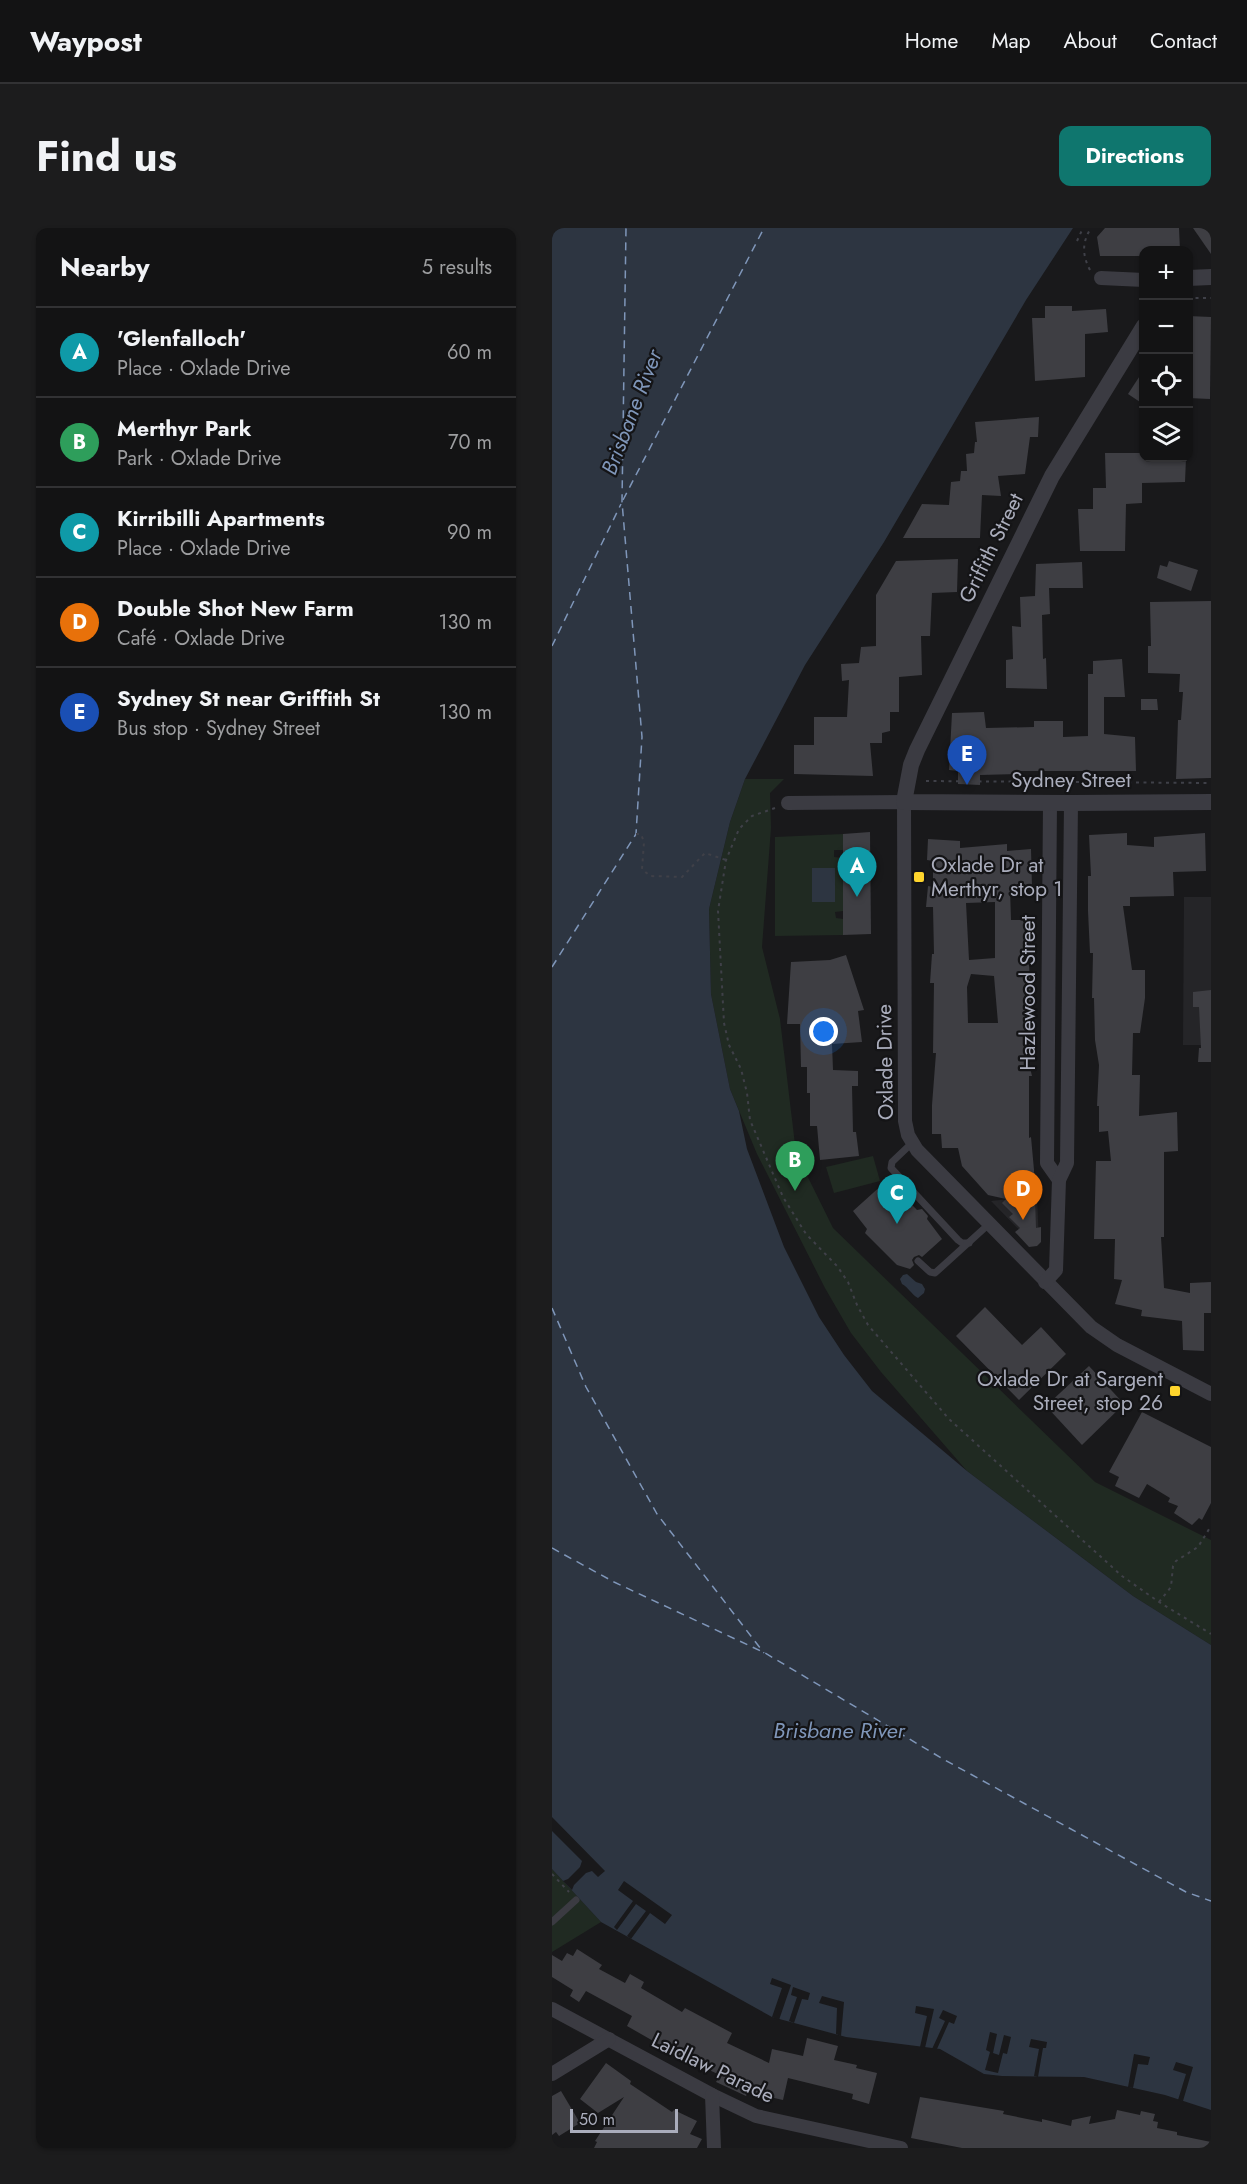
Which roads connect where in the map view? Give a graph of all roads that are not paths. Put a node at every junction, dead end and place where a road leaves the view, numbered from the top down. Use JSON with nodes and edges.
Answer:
{"nodes":[{"id":1,"x":1211,"y":277,"type":"edge"},
{"id":2,"x":1101,"y":278,"type":"road end"},
{"id":3,"x":1193,"y":278,"type":"edge"},
{"id":4,"x":1139,"y":280,"type":"edge"},
{"id":5,"x":1139,"y":333,"type":"edge"},
{"id":6,"x":904,"y":802,"type":"junction"},
{"id":7,"x":1211,"y":802,"type":"edge"},
{"id":8,"x":788,"y":803,"type":"road end"},
{"id":9,"x":1050,"y":803,"type":"junction"},
{"id":10,"x":1071,"y":803,"type":"junction"},
{"id":11,"x":913,"y":1143,"type":"junction"},
{"id":12,"x":1059,"y":1180,"type":"junction"},
{"id":13,"x":989,"y":1224,"type":"junction"},
{"id":14,"x":969,"y":1243,"type":"junction"},
{"id":15,"x":918,"y":1261,"type":"dead end"},
{"id":16,"x":1045,"y":1282,"type":"junction"},
{"id":17,"x":1211,"y":1394,"type":"edge"},
{"id":18,"x":576,"y":1900,"type":"road end"},
{"id":19,"x":552,"y":1922,"type":"edge"},
{"id":20,"x":552,"y":2009,"type":"edge"},
{"id":21,"x":609,"y":2039,"type":"junction"},
{"id":22,"x":552,"y":2074,"type":"edge"},
{"id":23,"x":712,"y":2095,"type":"junction"},
{"id":24,"x":714,"y":2148,"type":"edge"},
{"id":25,"x":900,"y":2148,"type":"edge"}],
"edges":[{"from":1,"to":3,"type":"street"},
{"from":2,"to":4,"type":"street"},
{"from":5,"to":6,"type":"street","name":"Griffith Street"},
{"from":6,"to":8,"type":"street","name":"Sydney Street"},
{"from":6,"to":9,"type":"street","name":"Sydney Street"},
{"from":6,"to":11,"type":"street","name":"Oxlade Drive"},
{"from":7,"to":10,"type":"street","name":"Sydney Street"},
{"from":9,"to":10,"type":"street","name":"Sydney Street"},
{"from":9,"to":12,"type":"street","name":"Hazlewood Street"},
{"from":10,"to":12,"type":"street","name":"Hazlewood Street"},
{"from":11,"to":13,"type":"street","name":"Oxlade Drive"},
{"from":11,"to":14,"type":"lane"},
{"from":12,"to":16,"type":"street","name":"Hazlewood Street"},
{"from":13,"to":14,"type":"lane"},
{"from":13,"to":16,"type":"street","name":"Oxlade Drive"},
{"from":14,"to":15,"type":"lane"},
{"from":16,"to":17,"type":"street","name":"Oxlade Drive"},
{"from":18,"to":19,"type":"lane"},
{"from":20,"to":21,"type":"street","name":"Laidlaw Parade"},
{"from":21,"to":22,"type":"street"},
{"from":21,"to":23,"type":"street","name":"Laidlaw Parade"},
{"from":23,"to":24,"type":"street"},
{"from":23,"to":25,"type":"street","name":"Laidlaw Parade"}]}
